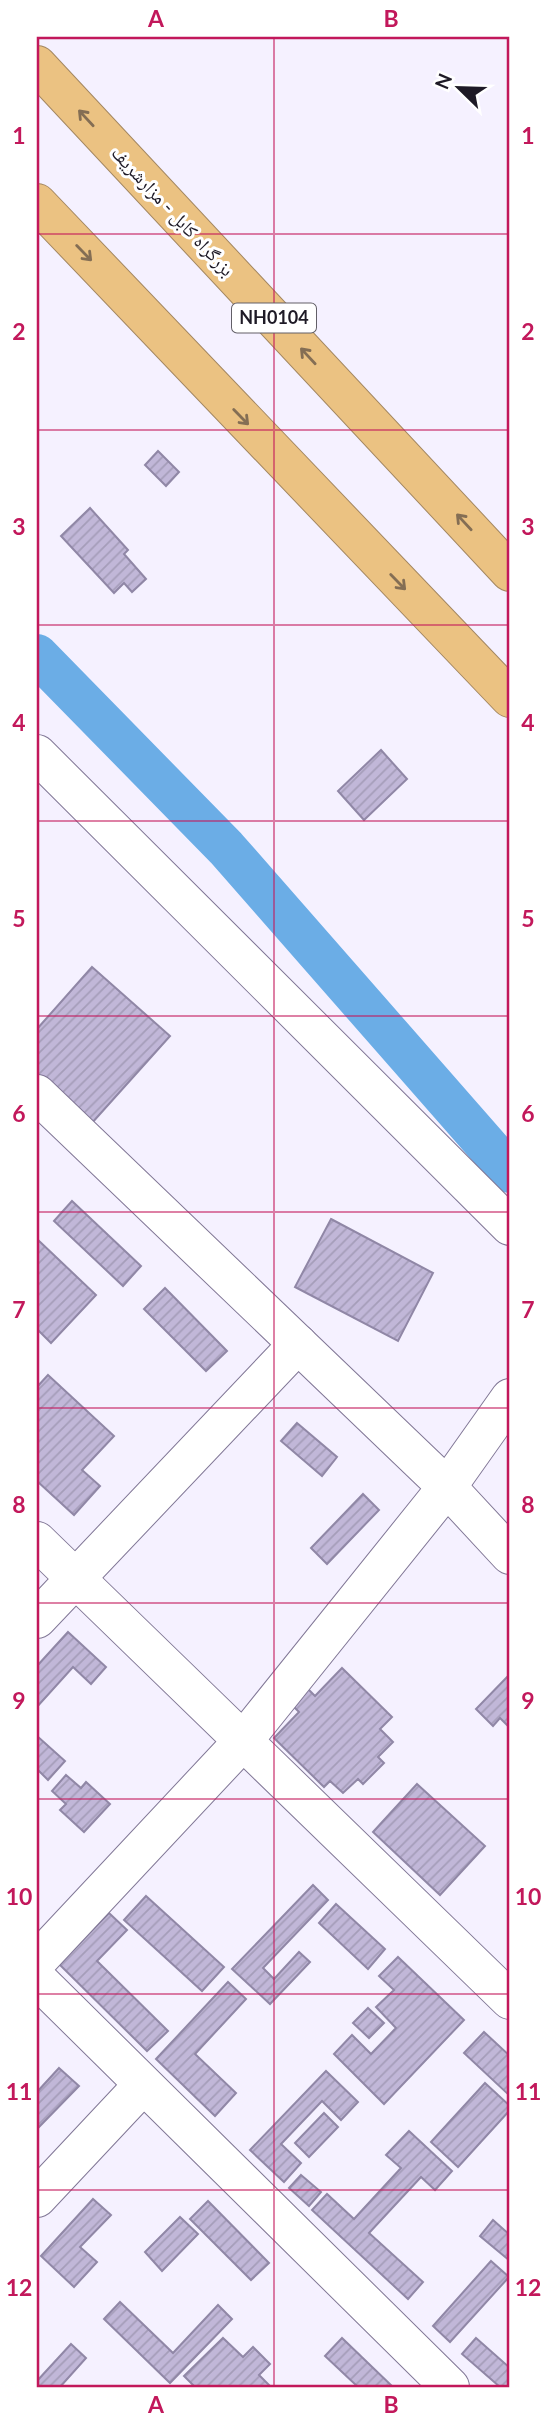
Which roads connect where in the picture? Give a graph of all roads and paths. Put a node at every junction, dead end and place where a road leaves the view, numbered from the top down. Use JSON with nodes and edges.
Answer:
{"nodes":[{"id":1,"x":37,"y":65,"type":"edge"},
{"id":2,"x":37,"y":204,"type":"edge"},
{"id":3,"x":510,"y":572,"type":"edge"},
{"id":4,"x":510,"y":698,"type":"edge"},
{"id":5,"x":37,"y":754,"type":"edge"},
{"id":6,"x":37,"y":1094,"type":"edge"},
{"id":7,"x":510,"y":1226,"type":"edge"},
{"id":8,"x":298,"y":1344,"type":"junction"},
{"id":9,"x":510,"y":1398,"type":"edge"},
{"id":10,"x":447,"y":1487,"type":"junction"},
{"id":11,"x":37,"y":1541,"type":"edge"},
{"id":12,"x":510,"y":1555,"type":"edge"},
{"id":13,"x":75,"y":1579,"type":"junction"},
{"id":14,"x":37,"y":1619,"type":"edge"},
{"id":15,"x":243,"y":1741,"type":"junction"},
{"id":16,"x":37,"y":1961,"type":"edge"},
{"id":17,"x":37,"y":1979,"type":"edge"},
{"id":18,"x":510,"y":2000,"type":"edge"},
{"id":19,"x":143,"y":2085,"type":"junction"},
{"id":20,"x":37,"y":2198,"type":"edge"},
{"id":21,"x":450,"y":2387,"type":"edge"}],
"edges":[{"from":3,"to":1,"type":"highway","name":"بزرگراه کابل - مزارشریف","number":"NH0104","one_way":true},
{"from":2,"to":4,"type":"highway","one_way":true},
{"from":5,"to":7,"type":"street"},
{"from":6,"to":8,"type":"street"},
{"from":8,"to":10,"type":"street"},
{"from":8,"to":13,"type":"street"},
{"from":9,"to":10,"type":"street"},
{"from":10,"to":12,"type":"street"},
{"from":10,"to":15,"type":"street"},
{"from":11,"to":13,"type":"street"},
{"from":13,"to":14,"type":"street"},
{"from":13,"to":15,"type":"street"},
{"from":15,"to":16,"type":"street"},
{"from":15,"to":18,"type":"street"},
{"from":17,"to":19,"type":"street"},
{"from":19,"to":20,"type":"street"},
{"from":19,"to":21,"type":"street"}]}
